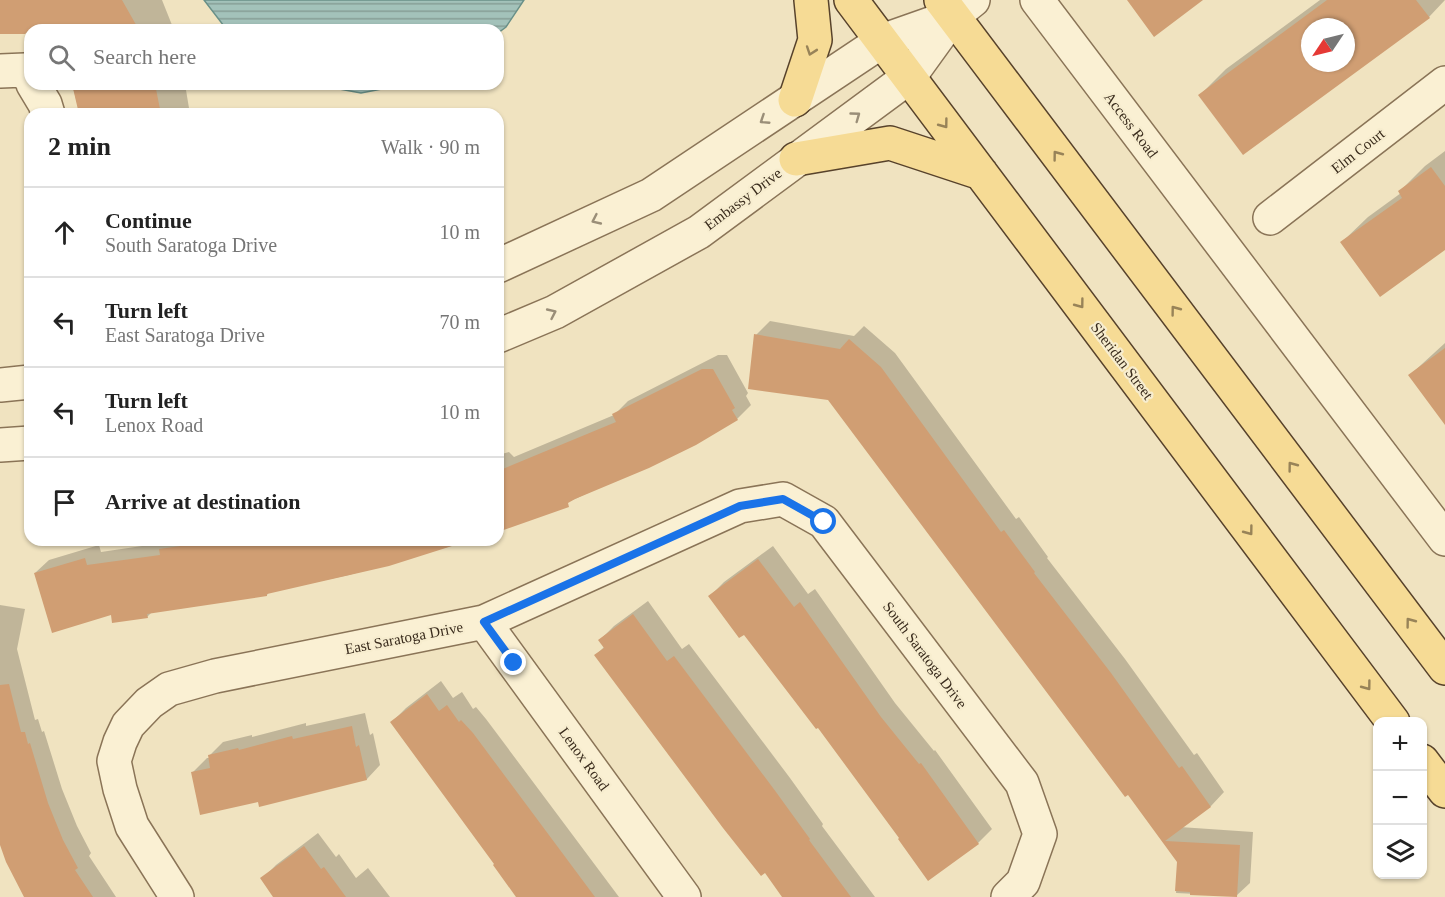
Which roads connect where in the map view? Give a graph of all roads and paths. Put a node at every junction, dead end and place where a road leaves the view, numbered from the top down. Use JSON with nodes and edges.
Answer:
{"nodes":[{"id":1,"x":811,"y":0,"type":"edge"},
{"id":2,"x":851,"y":0,"type":"edge"},
{"id":3,"x":1036,"y":0,"type":"edge"},
{"id":4,"x":955,"y":5,"type":"edge"},
{"id":5,"x":882,"y":41,"type":"junction"},
{"id":6,"x":24,"y":70,"type":"edge"},
{"id":7,"x":0,"y":71,"type":"edge"},
{"id":8,"x":909,"y":77,"type":"junction"},
{"id":9,"x":1445,"y":83,"type":"edge"},
{"id":10,"x":37,"y":90,"type":"edge"},
{"id":11,"x":795,"y":100,"type":"junction"},
{"id":12,"x":46,"y":108,"type":"edge"},
{"id":13,"x":796,"y":159,"type":"junction"},
{"id":14,"x":981,"y":173,"type":"junction"},
{"id":15,"x":1270,"y":218,"type":"dead end"},
{"id":16,"x":504,"y":263,"type":"edge"},
{"id":17,"x":504,"y":333,"type":"edge"},
{"id":18,"x":24,"y":383,"type":"edge"},
{"id":19,"x":0,"y":386,"type":"edge"},
{"id":20,"x":24,"y":443,"type":"edge"},
{"id":21,"x":0,"y":445,"type":"edge"},
{"id":22,"x":783,"y":499,"type":"joint"},
{"id":23,"x":1441,"y":524,"type":"edge"},
{"id":24,"x":484,"y":622,"type":"junction"},
{"id":25,"x":1445,"y":668,"type":"edge"},
{"id":26,"x":1389,"y":717,"type":"edge"},
{"id":27,"x":1427,"y":768,"type":"edge"},
{"id":28,"x":1445,"y":791,"type":"edge"},
{"id":29,"x":177,"y":897,"type":"edge"},
{"id":30,"x":684,"y":897,"type":"edge"},
{"id":31,"x":1008,"y":897,"type":"edge"}],
"edges":[{"from":1,"to":11,"type":"main road","one_way":true},
{"from":2,"to":5,"type":"main road","name":"Sheridan Street"},
{"from":3,"to":23,"type":"street","name":"Access Road"},
{"from":4,"to":5,"type":"street"},
{"from":4,"to":8,"type":"street","name":"Embassy Drive"},
{"from":25,"to":4,"type":"main road","one_way":true},
{"from":5,"to":8,"type":"main road","name":"Sheridan Street"},
{"from":5,"to":11,"type":"street"},
{"from":6,"to":7,"type":"street"},
{"from":13,"to":8,"type":"street","name":"Embassy Drive","one_way":true},
{"from":8,"to":14,"type":"main road","name":"Sheridan Street","one_way":true},
{"from":9,"to":15,"type":"street","name":"Elm Court"},
{"from":10,"to":12,"type":"street"},
{"from":11,"to":16,"type":"street","one_way":true},
{"from":13,"to":14,"type":"main road"},
{"from":17,"to":13,"type":"street","name":"Embassy Drive","one_way":true},
{"from":14,"to":26,"type":"main road","name":"Sheridan Street","one_way":true},
{"from":18,"to":19,"type":"street"},
{"from":20,"to":21,"type":"street"},
{"from":22,"to":24,"type":"street","name":"East Saratoga Drive"},
{"from":22,"to":31,"type":"street","name":"South Saratoga Drive"},
{"from":24,"to":29,"type":"street","name":"East Saratoga Drive"},
{"from":24,"to":30,"type":"street","name":"Lenox Road"},
{"from":27,"to":28,"type":"main road"}]}
